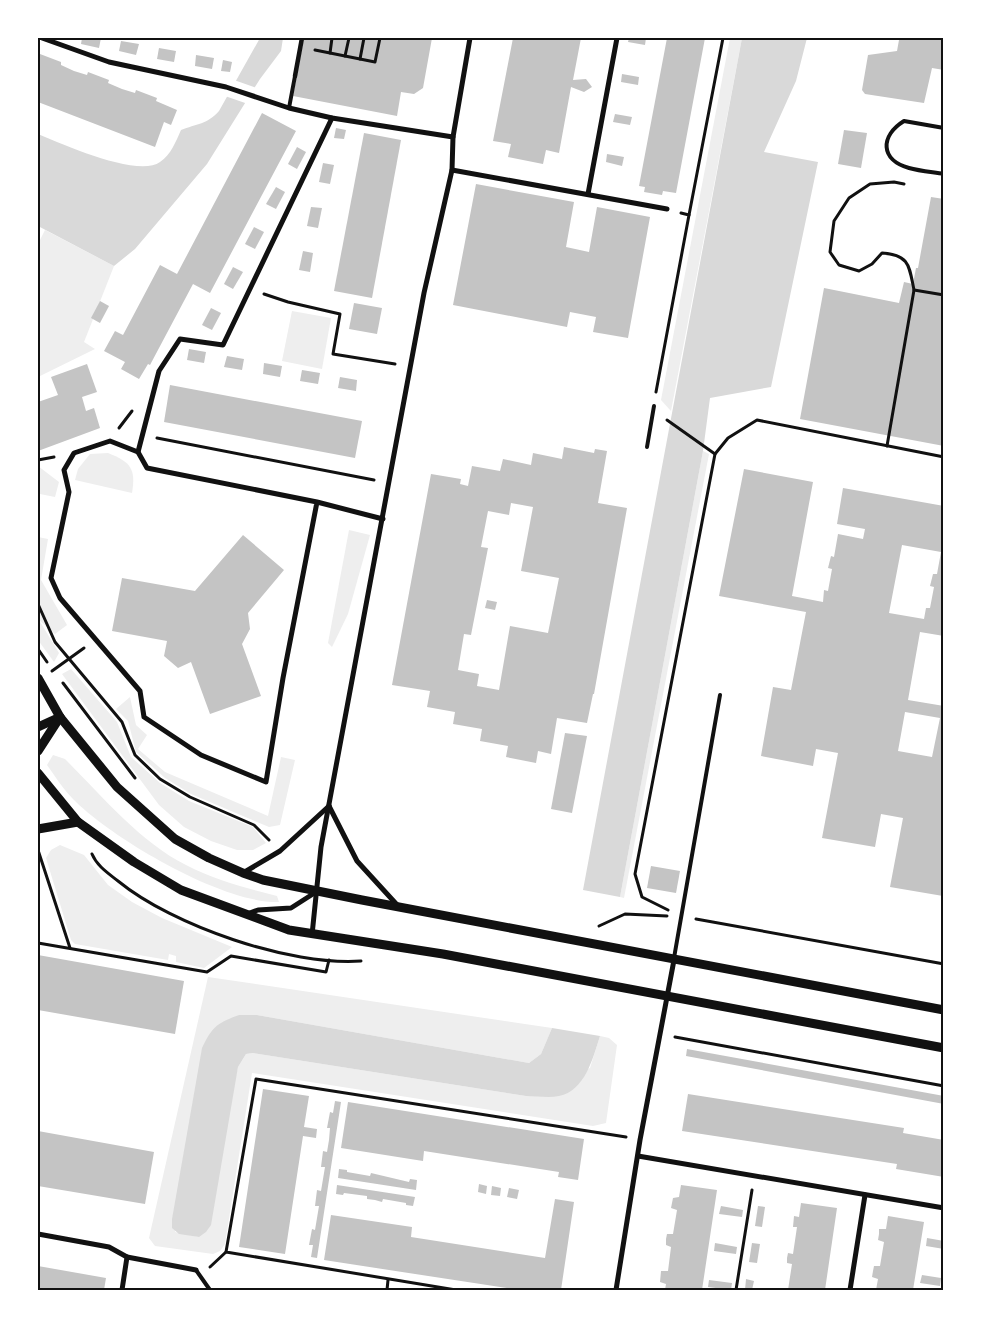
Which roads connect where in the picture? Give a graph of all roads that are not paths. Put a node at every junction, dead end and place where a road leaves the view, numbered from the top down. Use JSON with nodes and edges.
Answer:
{"nodes":[{"id":1,"x":42,"y":38,"type":"edge"},
{"id":2,"x":302,"y":38,"type":"edge"},
{"id":3,"x":470,"y":38,"type":"edge"},
{"id":4,"x":617,"y":38,"type":"edge"},
{"id":5,"x":294,"y":76,"type":"joint"},
{"id":6,"x":288,"y":108,"type":"junction"},
{"id":7,"x":332,"y":118,"type":"junction"},
{"id":8,"x":944,"y":128,"type":"edge"},
{"id":9,"x":453,"y":138,"type":"junction"},
{"id":10,"x":452,"y":170,"type":"junction"},
{"id":11,"x":944,"y":174,"type":"edge"},
{"id":12,"x":588,"y":194,"type":"junction"},
{"id":13,"x":667,"y":209,"type":"road end"},
{"id":14,"x":654,"y":406,"type":"road end"},
{"id":15,"x":647,"y":447,"type":"dead end"},
{"id":16,"x":138,"y":452,"type":"junction"},
{"id":17,"x":318,"y":502,"type":"junction"},
{"id":18,"x":383,"y":520,"type":"junction"},
{"id":19,"x":38,"y":679,"type":"edge"},
{"id":20,"x":720,"y":695,"type":"dead end"},
{"id":21,"x":60,"y":717,"type":"junction"},
{"id":22,"x":38,"y":726,"type":"edge"},
{"id":23,"x":38,"y":751,"type":"edge"},
{"id":24,"x":38,"y":773,"type":"edge"},
{"id":25,"x":329,"y":806,"type":"junction"},
{"id":26,"x":78,"y":822,"type":"junction"},
{"id":27,"x":38,"y":829,"type":"edge"},
{"id":28,"x":243,"y":873,"type":"junction"},
{"id":29,"x":317,"y":891,"type":"junction"},
{"id":30,"x":399,"y":907,"type":"junction"},
{"id":31,"x":244,"y":915,"type":"junction"},
{"id":32,"x":312,"y":935,"type":"junction"},
{"id":33,"x":674,"y":960,"type":"junction"},
{"id":34,"x":667,"y":997,"type":"junction"},
{"id":35,"x":944,"y":1010,"type":"edge"},
{"id":36,"x":944,"y":1048,"type":"edge"},
{"id":37,"x":638,"y":1156,"type":"junction"},
{"id":38,"x":865,"y":1195,"type":"junction"},
{"id":39,"x":944,"y":1208,"type":"edge"},
{"id":40,"x":38,"y":1234,"type":"edge"},
{"id":41,"x":127,"y":1256,"type":"junction"},
{"id":42,"x":196,"y":1270,"type":"joint"},
{"id":43,"x":122,"y":1290,"type":"edge"},
{"id":44,"x":210,"y":1290,"type":"edge"},
{"id":45,"x":616,"y":1290,"type":"edge"},
{"id":46,"x":850,"y":1290,"type":"edge"}],
"edges":[{"from":1,"to":6,"type":"street"},
{"from":2,"to":5,"type":"street"},
{"from":3,"to":9,"type":"street"},
{"from":4,"to":12,"type":"street"},
{"from":5,"to":6,"type":"lane"},
{"from":6,"to":7,"type":"street"},
{"from":7,"to":9,"type":"street"},
{"from":7,"to":16,"type":"street"},
{"from":8,"to":11,"type":"lane"},
{"from":9,"to":10,"type":"street"},
{"from":10,"to":12,"type":"street"},
{"from":10,"to":18,"type":"street"},
{"from":12,"to":13,"type":"street"},
{"from":14,"to":15,"type":"lane"},
{"from":16,"to":17,"type":"street"},
{"from":16,"to":17,"type":"street"},
{"from":17,"to":18,"type":"street"},
{"from":18,"to":25,"type":"street"},
{"from":19,"to":21,"type":"street"},
{"from":20,"to":33,"type":"lane"},
{"from":21,"to":22,"type":"street"},
{"from":21,"to":23,"type":"street"},
{"from":21,"to":28,"type":"street"},
{"from":24,"to":26,"type":"street"},
{"from":25,"to":28,"type":"street"},
{"from":25,"to":29,"type":"street"},
{"from":25,"to":30,"type":"street"},
{"from":26,"to":27,"type":"street"},
{"from":26,"to":31,"type":"street"},
{"from":28,"to":29,"type":"street"},
{"from":29,"to":30,"type":"street"},
{"from":29,"to":31,"type":"street"},
{"from":29,"to":32,"type":"street"},
{"from":30,"to":33,"type":"street"},
{"from":31,"to":32,"type":"street"},
{"from":32,"to":34,"type":"street"},
{"from":33,"to":34,"type":"street"},
{"from":33,"to":35,"type":"street"},
{"from":34,"to":36,"type":"street"},
{"from":34,"to":37,"type":"street"},
{"from":37,"to":38,"type":"street"},
{"from":37,"to":45,"type":"street"},
{"from":38,"to":39,"type":"street"},
{"from":38,"to":46,"type":"street"},
{"from":40,"to":41,"type":"street"},
{"from":41,"to":42,"type":"street"},
{"from":41,"to":43,"type":"street"},
{"from":42,"to":44,"type":"lane"}]}
